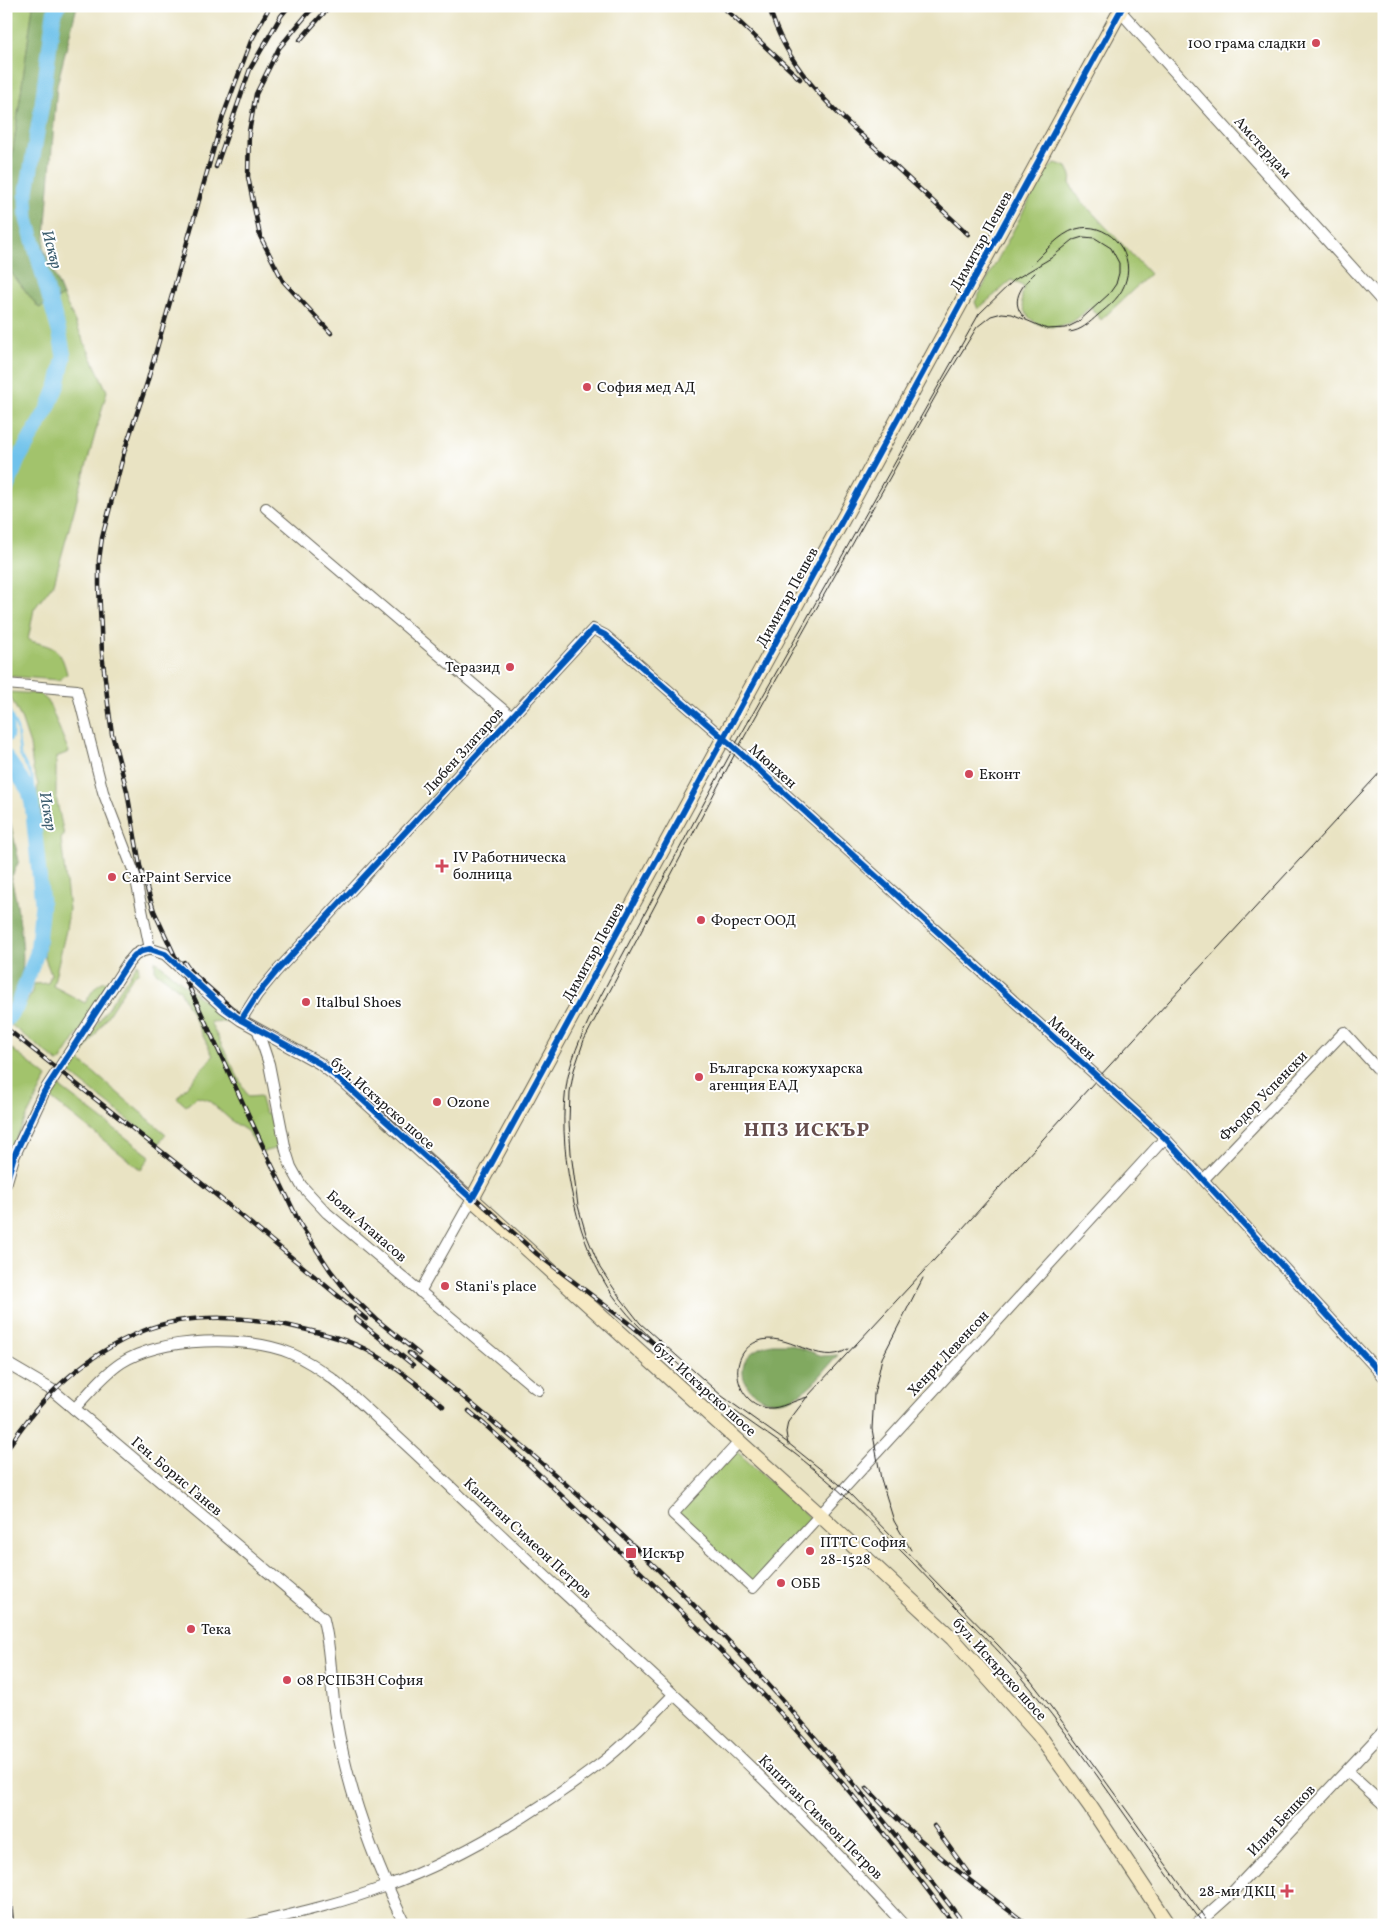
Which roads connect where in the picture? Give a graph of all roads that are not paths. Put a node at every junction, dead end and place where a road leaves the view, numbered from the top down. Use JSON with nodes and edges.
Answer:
{"nodes":[{"id":1,"x":1122,"y":9,"type":"edge"},
{"id":2,"x":1384,"y":303,"type":"edge"},
{"id":3,"x":266,"y":508,"type":"dead end"},
{"id":4,"x":6,"y":684,"type":"edge"},
{"id":5,"x":512,"y":716,"type":"junction"},
{"id":6,"x":724,"y":738,"type":"junction"},
{"id":7,"x":150,"y":949,"type":"junction"},
{"id":8,"x":241,"y":1020,"type":"junction"},
{"id":9,"x":258,"y":1031,"type":"junction"},
{"id":10,"x":1384,"y":1076,"type":"edge"},
{"id":11,"x":1165,"y":1138,"type":"junction"},
{"id":12,"x":1204,"y":1179,"type":"junction"},
{"id":13,"x":6,"y":1183,"type":"edge"},
{"id":14,"x":472,"y":1200,"type":"junction"},
{"id":15,"x":420,"y":1292,"type":"junction"},
{"id":16,"x":6,"y":1363,"type":"edge"},
{"id":17,"x":1384,"y":1377,"type":"edge"},
{"id":18,"x":539,"y":1390,"type":"dead end"},
{"id":19,"x":74,"y":1409,"type":"junction"},
{"id":20,"x":739,"y":1442,"type":"junction"},
{"id":21,"x":820,"y":1515,"type":"junction"},
{"id":22,"x":674,"y":1695,"type":"junction"},
{"id":23,"x":1384,"y":1731,"type":"edge"},
{"id":24,"x":1347,"y":1771,"type":"junction"},
{"id":25,"x":1384,"y":1805,"type":"edge"},
{"id":26,"x":386,"y":1887,"type":"junction"},
{"id":27,"x":248,"y":1925,"type":"edge"},
{"id":28,"x":404,"y":1925,"type":"edge"},
{"id":29,"x":904,"y":1925,"type":"edge"},
{"id":30,"x":1169,"y":1925,"type":"edge"},
{"id":31,"x":1196,"y":1925,"type":"edge"}],
"edges":[{"from":1,"to":2,"type":"street","name":"Амстердам"},
{"from":1,"to":6,"type":"main road","name":"Димитър Пешев"},
{"from":3,"to":5,"type":"street"},
{"from":4,"to":7,"type":"street"},
{"from":5,"to":6,"type":"street","name":"Любен Златаров"},
{"from":5,"to":8,"type":"street","name":"Любен Златаров"},
{"from":6,"to":11,"type":"street","name":"Мюнхен"},
{"from":6,"to":14,"type":"main road","name":"Димитър Пешев"},
{"from":7,"to":8,"type":"street","name":"бул. Искърско шосе"},
{"from":7,"to":13,"type":"street"},
{"from":8,"to":9,"type":"street","name":"бул. Искърско шосе"},
{"from":9,"to":14,"type":"street","name":"бул. Искърско шосе"},
{"from":9,"to":15,"type":"street","name":"Боян Атанасов"},
{"from":10,"to":12,"type":"street","name":"Фьодор Успенски"},
{"from":11,"to":12,"type":"street","name":"Мюнхен"},
{"from":11,"to":21,"type":"street","name":"Хенри Левенсон"},
{"from":12,"to":17,"type":"street","name":"Мюнхен"},
{"from":14,"to":15,"type":"street","name":"Димитър Пешев"},
{"from":14,"to":20,"type":"main road","name":"бул. Искърско шосе"},
{"from":15,"to":18,"type":"street","name":"Боян Атанасов"},
{"from":16,"to":19,"type":"street","name":"Ген. Борис Ганев"},
{"from":19,"to":22,"type":"street","name":"Капитан Симеон Петров"},
{"from":19,"to":26,"type":"street","name":"Ген. Борис Ганев"},
{"from":20,"to":21,"type":"main road","name":"бул. Искърско шосе"},
{"from":20,"to":21,"type":"street","name":"Хенри Левенсон"},
{"from":21,"to":30,"type":"main road","name":"бул. Искърско шосе"},
{"from":22,"to":26,"type":"street"},
{"from":22,"to":29,"type":"street","name":"Капитан Симеон Петров"},
{"from":23,"to":24,"type":"street","name":"Илия Бешков"},
{"from":24,"to":25,"type":"street"},
{"from":24,"to":31,"type":"street","name":"Илия Бешков"},
{"from":26,"to":27,"type":"street"},
{"from":26,"to":28,"type":"street"}]}
